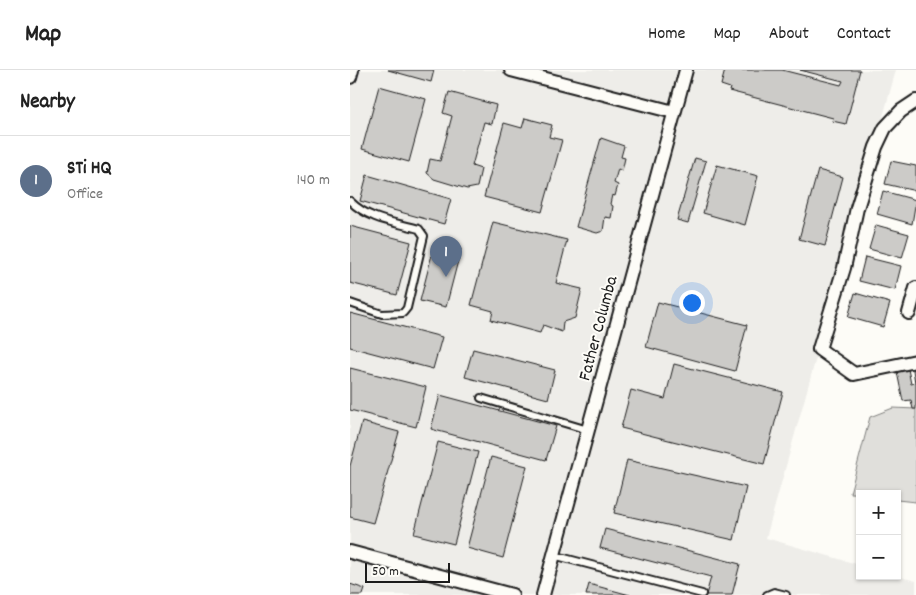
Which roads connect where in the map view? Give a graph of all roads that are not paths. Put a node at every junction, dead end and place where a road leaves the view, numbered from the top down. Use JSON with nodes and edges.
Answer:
{"nodes":[{"id":1,"x":352,"y":70,"type":"edge"},
{"id":2,"x":511,"y":70,"type":"edge"},
{"id":3,"x":686,"y":70,"type":"edge"},
{"id":4,"x":350,"y":77,"type":"edge"},
{"id":5,"x":916,"y":101,"type":"edge"},
{"id":6,"x":674,"y":112,"type":"junction"},
{"id":7,"x":350,"y":201,"type":"edge"},
{"id":8,"x":916,"y":288,"type":"edge"},
{"id":9,"x":350,"y":303,"type":"edge"},
{"id":10,"x":909,"y":313,"type":"dead end"},
{"id":11,"x":916,"y":361,"type":"edge"},
{"id":12,"x":482,"y":398,"type":"dead end"},
{"id":13,"x":588,"y":430,"type":"junction"},
{"id":14,"x":350,"y":552,"type":"edge"},
{"id":15,"x":554,"y":555,"type":"junction"},
{"id":16,"x":702,"y":594,"type":"edge"},
{"id":17,"x":512,"y":595,"type":"edge"},
{"id":18,"x":543,"y":595,"type":"edge"},
{"id":19,"x":767,"y":595,"type":"edge"},
{"id":20,"x":786,"y":595,"type":"edge"}],
"edges":[{"from":1,"to":4,"type":"street"},
{"from":2,"to":6,"type":"street"},
{"from":3,"to":6,"type":"street","name":"Father Columba"},
{"from":5,"to":11,"type":"street"},
{"from":6,"to":13,"type":"street","name":"Father Columba"},
{"from":7,"to":9,"type":"lane"},
{"from":8,"to":10,"type":"street"},
{"from":12,"to":13,"type":"lane"},
{"from":13,"to":15,"type":"street","name":"Father Columba"},
{"from":14,"to":17,"type":"street"},
{"from":15,"to":16,"type":"lane"},
{"from":15,"to":18,"type":"street","name":"Father Columba"},
{"from":19,"to":20,"type":"lane"}]}
